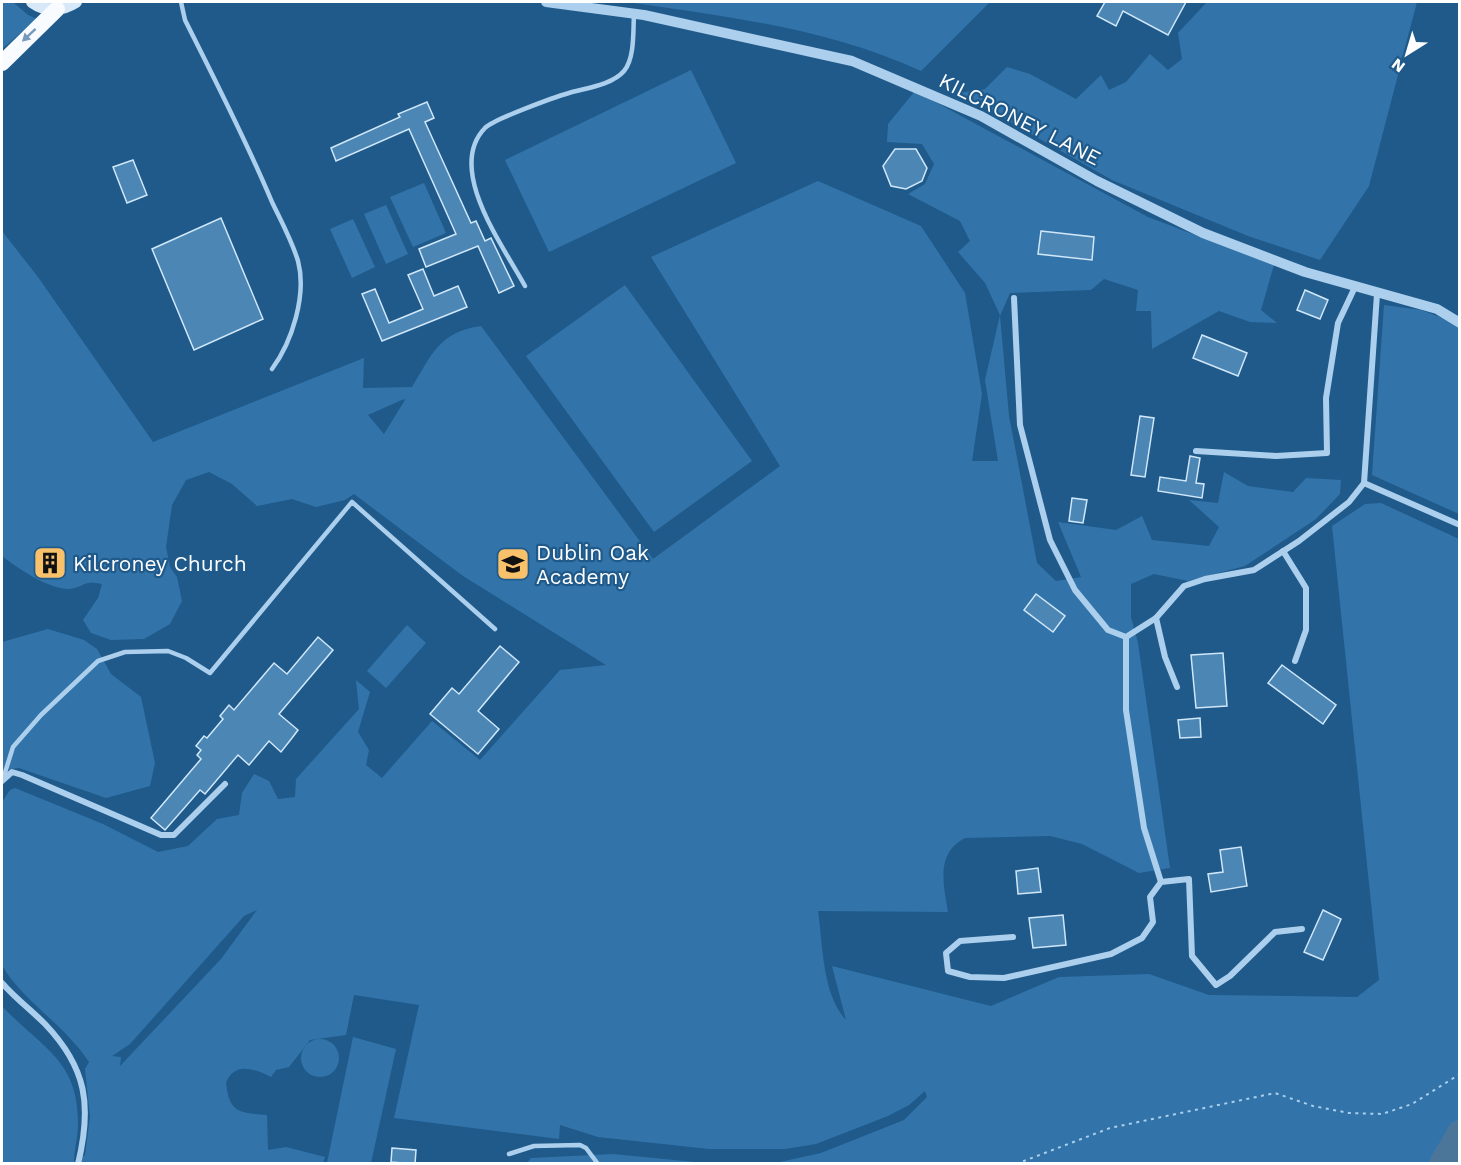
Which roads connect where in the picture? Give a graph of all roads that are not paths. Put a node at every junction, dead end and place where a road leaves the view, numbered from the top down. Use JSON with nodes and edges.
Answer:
{"nodes":[{"id":1,"x":32,"y":2,"type":"edge"},
{"id":2,"x":76,"y":2,"type":"edge"},
{"id":3,"x":180,"y":2,"type":"edge"},
{"id":4,"x":546,"y":2,"type":"edge"},
{"id":5,"x":57,"y":9,"type":"junction"},
{"id":6,"x":634,"y":14,"type":"junction"},
{"id":7,"x":2,"y":63,"type":"edge"},
{"id":8,"x":525,"y":286,"type":"dead end"},
{"id":9,"x":1355,"y":287,"type":"junction"},
{"id":10,"x":1377,"y":294,"type":"junction"},
{"id":11,"x":1014,"y":298,"type":"dead end"},
{"id":12,"x":1460,"y":323,"type":"edge"},
{"id":13,"x":272,"y":369,"type":"dead end"},
{"id":14,"x":1196,"y":451,"type":"dead end"},
{"id":15,"x":1364,"y":483,"type":"junction"},
{"id":16,"x":1460,"y":525,"type":"edge"},
{"id":17,"x":1283,"y":551,"type":"junction"},
{"id":18,"x":1156,"y":618,"type":"junction"},
{"id":19,"x":495,"y":629,"type":"dead end"},
{"id":20,"x":1126,"y":637,"type":"junction"},
{"id":21,"x":1295,"y":661,"type":"dead end"},
{"id":22,"x":1177,"y":687,"type":"dead end"},
{"id":23,"x":2,"y":780,"type":"edge"},
{"id":24,"x":225,"y":784,"type":"dead end"},
{"id":25,"x":1161,"y":882,"type":"junction"},
{"id":26,"x":1302,"y":928,"type":"dead end"},
{"id":27,"x":1014,"y":937,"type":"dead end"},
{"id":28,"x":2,"y":983,"type":"edge"},
{"id":29,"x":509,"y":1154,"type":"dead end"},
{"id":30,"x":78,"y":1164,"type":"edge"},
{"id":31,"x":597,"y":1164,"type":"edge"}],
"edges":[{"from":1,"to":5,"type":"main road"},
{"from":2,"to":5,"type":"main road"},
{"from":3,"to":13,"type":"lane"},
{"from":4,"to":6,"type":"street","name":"KILCRONEY LANE"},
{"from":5,"to":7,"type":"highway","one_way":true},
{"from":6,"to":8,"type":"lane"},
{"from":6,"to":9,"type":"street","name":"KILCRONEY LANE"},
{"from":9,"to":10,"type":"street","name":"KILCRONEY LANE"},
{"from":9,"to":14,"type":"street"},
{"from":10,"to":12,"type":"street","name":"KILCRONEY LANE"},
{"from":10,"to":15,"type":"street"},
{"from":11,"to":20,"type":"street"},
{"from":15,"to":16,"type":"street"},
{"from":15,"to":17,"type":"street"},
{"from":17,"to":18,"type":"street"},
{"from":17,"to":21,"type":"street"},
{"from":18,"to":20,"type":"street"},
{"from":18,"to":22,"type":"street"},
{"from":19,"to":23,"type":"lane"},
{"from":20,"to":25,"type":"street"},
{"from":23,"to":24,"type":"street"},
{"from":25,"to":26,"type":"street"},
{"from":25,"to":27,"type":"street"},
{"from":28,"to":30,"type":"street"},
{"from":29,"to":31,"type":"lane"}]}
